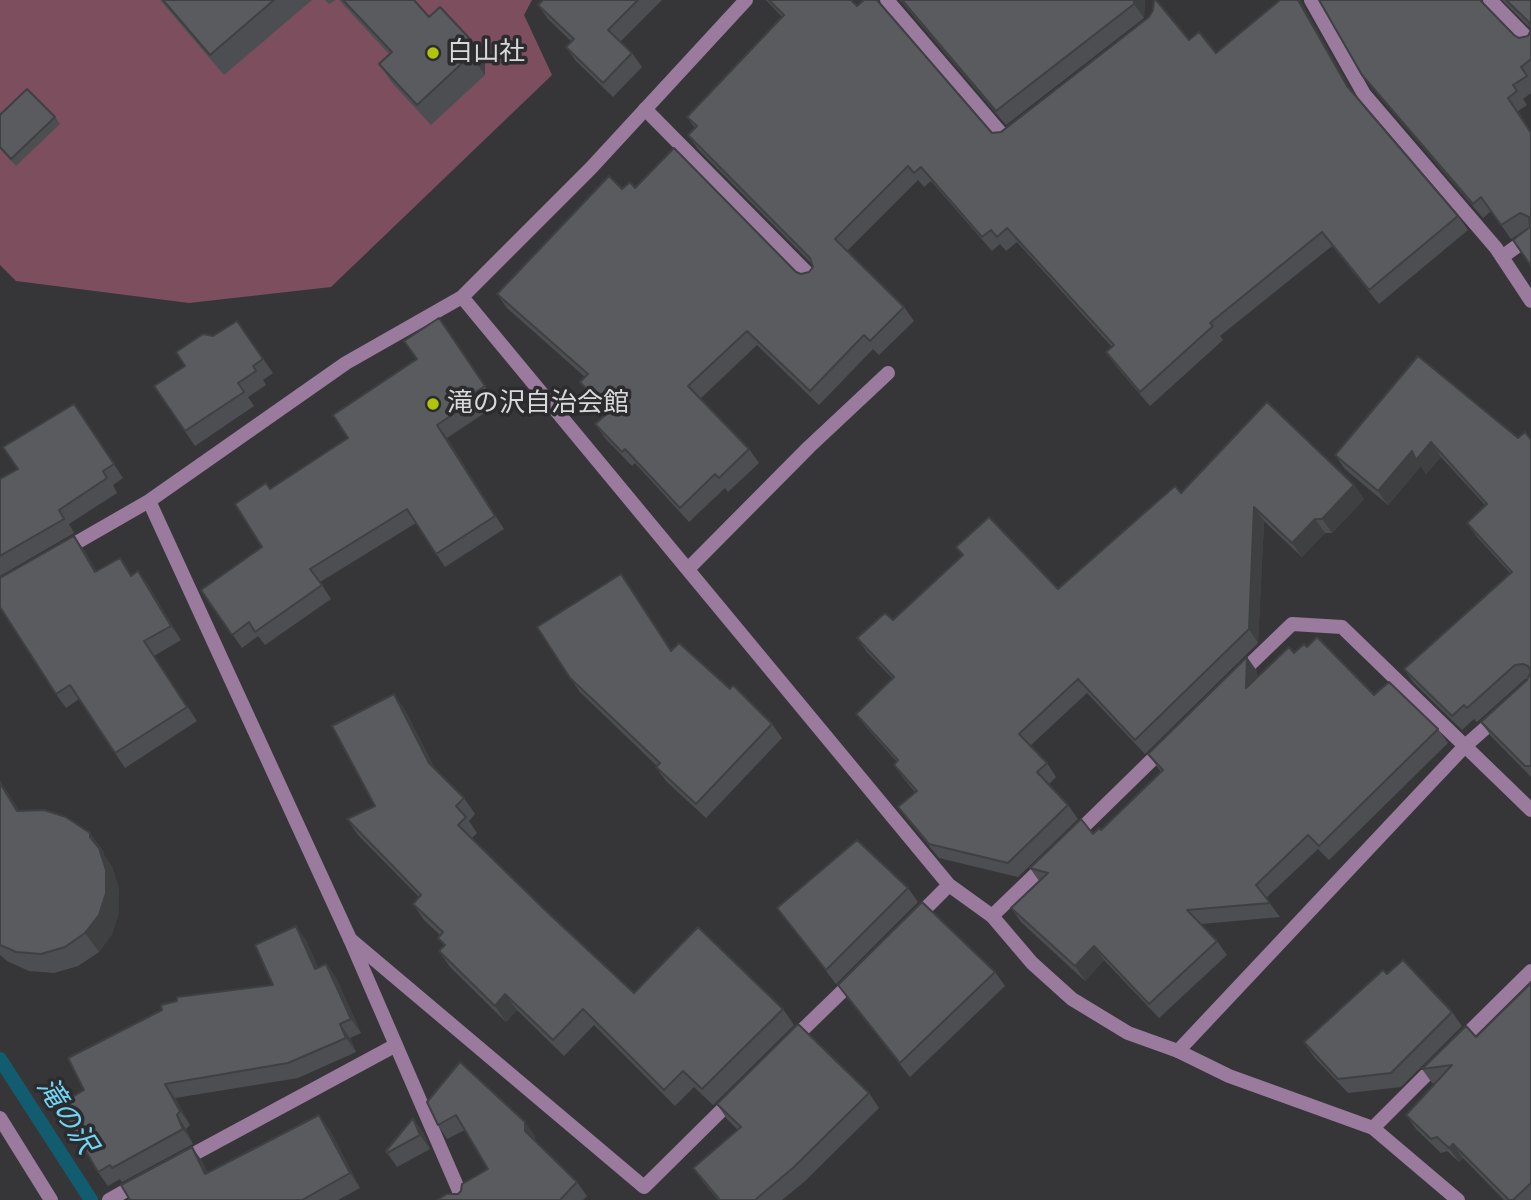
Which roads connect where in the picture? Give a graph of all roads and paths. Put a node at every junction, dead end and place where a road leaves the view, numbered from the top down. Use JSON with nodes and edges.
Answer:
{"nodes":[{"id":1,"x":746,"y":0,"type":"edge"},
{"id":2,"x":887,"y":0,"type":"edge"},
{"id":3,"x":1311,"y":0,"type":"edge"},
{"id":4,"x":1490,"y":0,"type":"edge"},
{"id":5,"x":1531,"y":42,"type":"edge"},
{"id":6,"x":645,"y":109,"type":"junction"},
{"id":7,"x":1026,"y":121,"type":"edge"},
{"id":8,"x":1531,"y":236,"type":"edge"},
{"id":9,"x":1502,"y":257,"type":"junction"},
{"id":10,"x":813,"y":279,"type":"edge"},
{"id":11,"x":462,"y":297,"type":"junction"},
{"id":12,"x":1531,"y":301,"type":"edge"},
{"id":13,"x":888,"y":373,"type":"dead end"},
{"id":14,"x":149,"y":500,"type":"junction"},
{"id":15,"x":46,"y":561,"type":"edge"},
{"id":16,"x":688,"y":569,"type":"junction"},
{"id":17,"x":1232,"y":682,"type":"edge"},
{"id":18,"x":1512,"y":704,"type":"edge"},
{"id":19,"x":1172,"y":740,"type":"edge"},
{"id":20,"x":1464,"y":747,"type":"junction"},
{"id":21,"x":1531,"y":810,"type":"edge"},
{"id":22,"x":949,"y":885,"type":"junction"},
{"id":23,"x":992,"y":916,"type":"junction"},
{"id":24,"x":900,"y":934,"type":"edge"},
{"id":25,"x":350,"y":939,"type":"junction"},
{"id":26,"x":870,"y":963,"type":"edge"},
{"id":27,"x":1531,"y":971,"type":"edge"},
{"id":28,"x":396,"y":1045,"type":"junction"},
{"id":29,"x":782,"y":1050,"type":"edge"},
{"id":30,"x":1178,"y":1051,"type":"junction"},
{"id":31,"x":743,"y":1089,"type":"edge"},
{"id":32,"x":0,"y":1118,"type":"edge"},
{"id":33,"x":1373,"y":1128,"type":"junction"},
{"id":34,"x":51,"y":1200,"type":"edge"},
{"id":35,"x":109,"y":1200,"type":"edge"},
{"id":36,"x":463,"y":1200,"type":"edge"},
{"id":37,"x":1458,"y":1200,"type":"edge"}],
"edges":[{"from":1,"to":6,"type":"street"},
{"from":2,"to":7,"type":"street"},
{"from":3,"to":9,"type":"street"},
{"from":4,"to":5,"type":"street"},
{"from":6,"to":10,"type":"street"},
{"from":6,"to":11,"type":"street"},
{"from":8,"to":9,"type":"street"},
{"from":9,"to":12,"type":"street"},
{"from":11,"to":14,"type":"street"},
{"from":11,"to":16,"type":"street"},
{"from":13,"to":16,"type":"street"},
{"from":14,"to":15,"type":"street"},
{"from":14,"to":25,"type":"street"},
{"from":16,"to":22,"type":"street"},
{"from":17,"to":20,"type":"street"},
{"from":18,"to":20,"type":"street"},
{"from":19,"to":23,"type":"street"},
{"from":20,"to":21,"type":"street"},
{"from":20,"to":30,"type":"street"},
{"from":22,"to":23,"type":"street"},
{"from":22,"to":24,"type":"street"},
{"from":23,"to":30,"type":"street"},
{"from":25,"to":28,"type":"street"},
{"from":25,"to":31,"type":"street"},
{"from":26,"to":29,"type":"street"},
{"from":27,"to":33,"type":"street"},
{"from":28,"to":35,"type":"street"},
{"from":28,"to":36,"type":"street"},
{"from":30,"to":33,"type":"street"},
{"from":32,"to":34,"type":"street"},
{"from":33,"to":37,"type":"street"}]}
